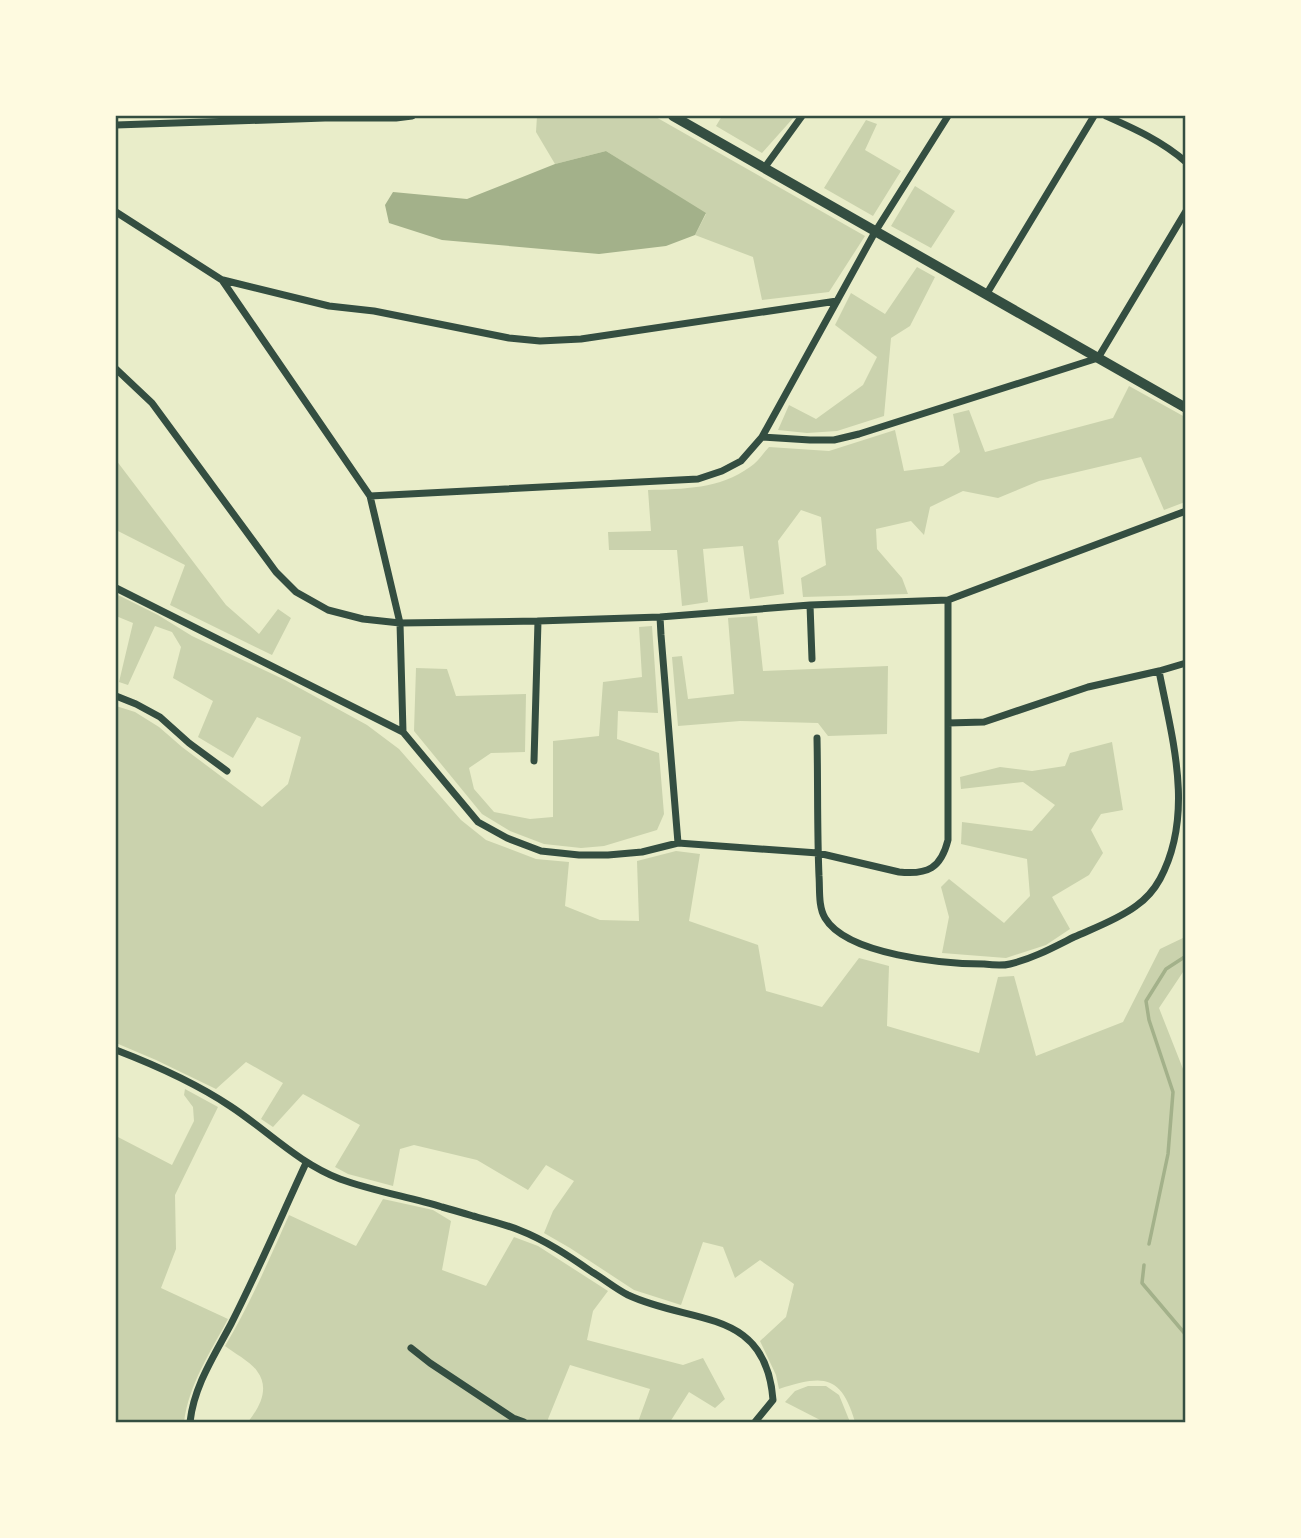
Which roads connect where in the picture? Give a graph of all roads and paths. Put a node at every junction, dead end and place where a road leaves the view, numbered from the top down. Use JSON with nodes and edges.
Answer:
{"nodes":[{"id":1,"x":412,"y":116,"type":"edge"},
{"id":2,"x":673,"y":116,"type":"edge"},
{"id":3,"x":802,"y":116,"type":"edge"},
{"id":4,"x":948,"y":116,"type":"edge"},
{"id":5,"x":1094,"y":116,"type":"edge"},
{"id":6,"x":1106,"y":116,"type":"edge"},
{"id":7,"x":116,"y":125,"type":"edge"},
{"id":8,"x":1185,"y":162,"type":"edge"},
{"id":9,"x":765,"y":167,"type":"junction"},
{"id":10,"x":1185,"y":211,"type":"edge"},
{"id":11,"x":116,"y":212,"type":"edge"},
{"id":12,"x":875,"y":232,"type":"junction"},
{"id":13,"x":222,"y":280,"type":"junction"},
{"id":14,"x":986,"y":295,"type":"junction"},
{"id":15,"x":837,"y":302,"type":"junction"},
{"id":16,"x":1098,"y":358,"type":"junction"},
{"id":17,"x":116,"y":369,"type":"edge"},
{"id":18,"x":1185,"y":408,"type":"edge"},
{"id":19,"x":762,"y":437,"type":"junction"},
{"id":20,"x":370,"y":496,"type":"junction"},
{"id":21,"x":1185,"y":511,"type":"edge"},
{"id":22,"x":116,"y":588,"type":"edge"},
{"id":23,"x":948,"y":600,"type":"junction"},
{"id":24,"x":810,"y":605,"type":"junction"},
{"id":25,"x":660,"y":617,"type":"junction"},
{"id":26,"x":538,"y":621,"type":"junction"},
{"id":27,"x":400,"y":623,"type":"junction"},
{"id":28,"x":812,"y":659,"type":"dead end"},
{"id":29,"x":1185,"y":663,"type":"edge"},
{"id":30,"x":1159,"y":671,"type":"junction"},
{"id":31,"x":116,"y":696,"type":"edge"},
{"id":32,"x":948,"y":723,"type":"junction"},
{"id":33,"x":403,"y":732,"type":"junction"},
{"id":34,"x":817,"y":738,"type":"dead end"},
{"id":35,"x":534,"y":761,"type":"dead end"},
{"id":36,"x":227,"y":771,"type":"dead end"},
{"id":37,"x":678,"y":843,"type":"junction"},
{"id":38,"x":818,"y":853,"type":"junction"},
{"id":39,"x":116,"y":1050,"type":"edge"},
{"id":40,"x":306,"y":1163,"type":"junction"},
{"id":41,"x":411,"y":1348,"type":"dead end"},
{"id":42,"x":190,"y":1423,"type":"edge"},
{"id":43,"x":524,"y":1423,"type":"edge"},
{"id":44,"x":755,"y":1423,"type":"edge"}],
"edges":[{"from":1,"to":7,"type":"street"},
{"from":2,"to":9,"type":"street"},
{"from":3,"to":9,"type":"street"},
{"from":4,"to":12,"type":"street"},
{"from":5,"to":14,"type":"street"},
{"from":6,"to":8,"type":"street"},
{"from":9,"to":12,"type":"street"},
{"from":10,"to":16,"type":"street"},
{"from":11,"to":13,"type":"street"},
{"from":12,"to":14,"type":"street"},
{"from":12,"to":15,"type":"street"},
{"from":13,"to":15,"type":"street"},
{"from":13,"to":20,"type":"street"},
{"from":14,"to":16,"type":"street"},
{"from":15,"to":19,"type":"street"},
{"from":16,"to":18,"type":"street"},
{"from":16,"to":19,"type":"street"},
{"from":17,"to":27,"type":"street"},
{"from":19,"to":20,"type":"street"},
{"from":20,"to":27,"type":"street"},
{"from":21,"to":23,"type":"street"},
{"from":22,"to":33,"type":"street"},
{"from":23,"to":24,"type":"street"},
{"from":23,"to":32,"type":"street"},
{"from":24,"to":25,"type":"street"},
{"from":24,"to":28,"type":"street"},
{"from":25,"to":26,"type":"street"},
{"from":25,"to":37,"type":"street"},
{"from":26,"to":27,"type":"street"},
{"from":26,"to":35,"type":"street"},
{"from":27,"to":33,"type":"street"},
{"from":29,"to":30,"type":"street"},
{"from":30,"to":32,"type":"street"},
{"from":30,"to":38,"type":"street"},
{"from":31,"to":36,"type":"street"},
{"from":32,"to":38,"type":"street"},
{"from":33,"to":37,"type":"street"},
{"from":34,"to":38,"type":"street"},
{"from":37,"to":38,"type":"street"},
{"from":39,"to":40,"type":"street"},
{"from":40,"to":42,"type":"street"},
{"from":40,"to":44,"type":"street"},
{"from":41,"to":43,"type":"street"}]}
